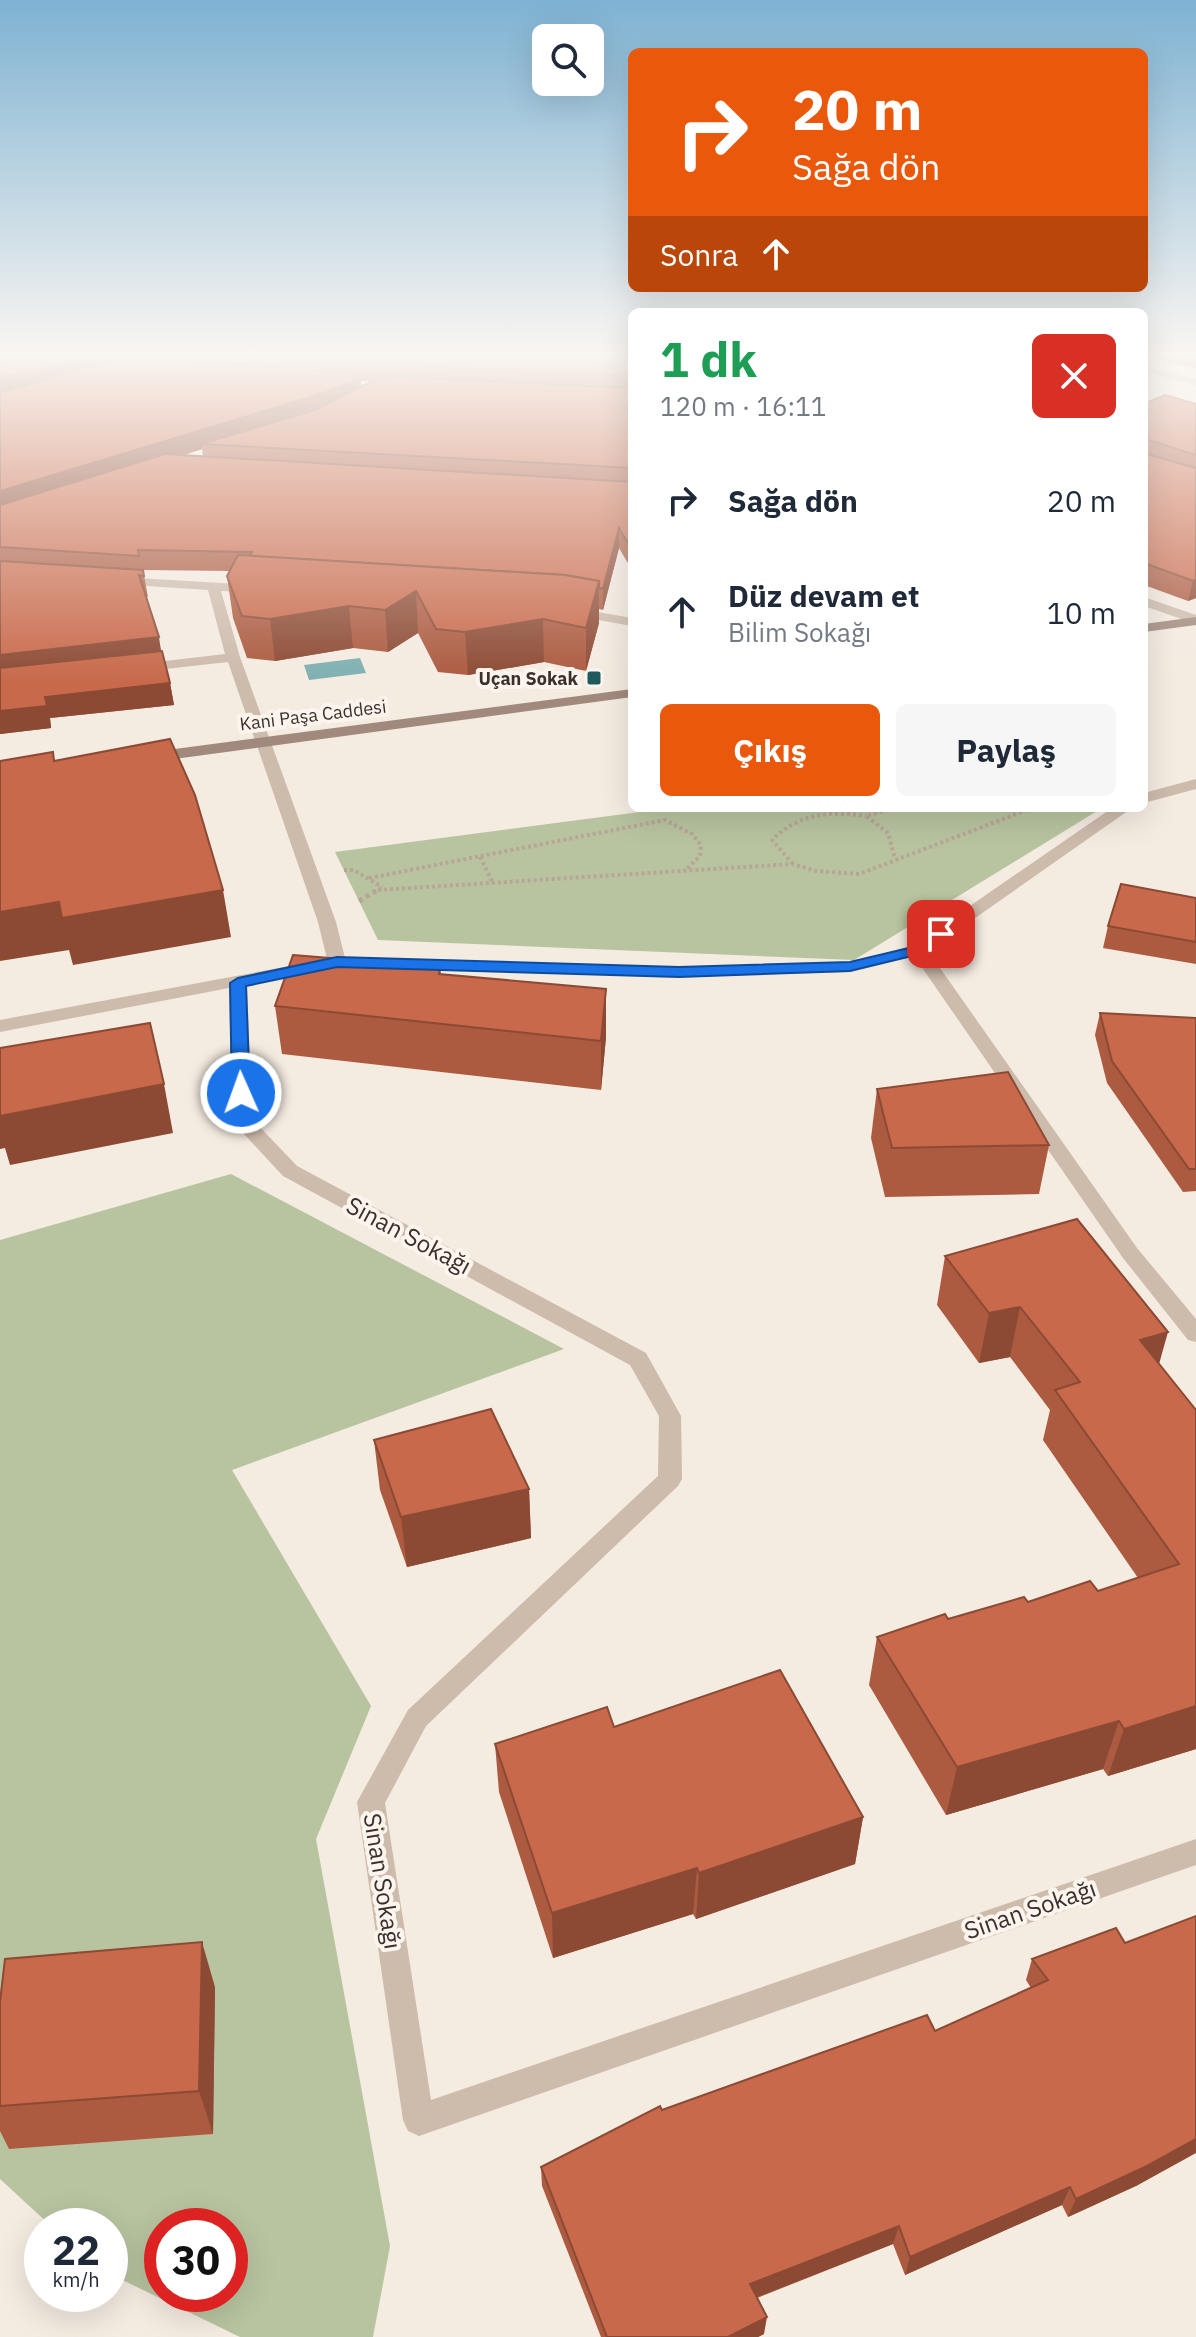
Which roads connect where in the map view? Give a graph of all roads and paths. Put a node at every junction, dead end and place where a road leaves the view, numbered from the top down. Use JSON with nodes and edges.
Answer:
{"nodes":[{"id":1,"x":106,"y":580,"type":"edge"},
{"id":2,"x":213,"y":586,"type":"junction"},
{"id":3,"x":274,"y":591,"type":"edge"},
{"id":4,"x":1148,"y":602,"type":"edge"},
{"id":5,"x":566,"y":610,"type":"edge"},
{"id":6,"x":1196,"y":620,"type":"edge"},
{"id":7,"x":628,"y":621,"type":"edge"},
{"id":8,"x":1148,"y":627,"type":"edge"},
{"id":9,"x":233,"y":657,"type":"junction"},
{"id":10,"x":124,"y":669,"type":"edge"},
{"id":11,"x":628,"y":694,"type":"edge"},
{"id":12,"x":264,"y":742,"type":"junction"},
{"id":13,"x":135,"y":760,"type":"edge"},
{"id":14,"x":1196,"y":784,"type":"edge"},
{"id":15,"x":1148,"y":797,"type":"edge"},
{"id":16,"x":880,"y":812,"type":"edge"},
{"id":17,"x":1011,"y":812,"type":"edge"},
{"id":18,"x":1021,"y":812,"type":"edge"},
{"id":19,"x":1116,"y":812,"type":"edge"},
{"id":20,"x":1012,"y":815,"type":"junction"},
{"id":21,"x":866,"y":816,"type":"junction"},
{"id":22,"x":480,"y":857,"type":"junction"},
{"id":23,"x":895,"y":859,"type":"junction"},
{"id":24,"x":793,"y":864,"type":"junction"},
{"id":25,"x":686,"y":870,"type":"junction"},
{"id":26,"x":369,"y":878,"type":"dead end"},
{"id":27,"x":492,"y":881,"type":"junction"},
{"id":28,"x":324,"y":913,"type":"junction"},
{"id":29,"x":918,"y":950,"type":"junction"},
{"id":30,"x":353,"y":963,"type":"junction"},
{"id":31,"x":238,"y":983,"type":"junction"},
{"id":32,"x":0,"y":1026,"type":"edge"},
{"id":33,"x":1196,"y":1334,"type":"edge"},
{"id":34,"x":1196,"y":1852,"type":"edge"}],
"edges":[{"from":1,"to":2,"type":"street"},
{"from":2,"to":3,"type":"street"},
{"from":2,"to":9,"type":"street"},
{"from":4,"to":6,"type":"street"},
{"from":5,"to":7,"type":"street"},
{"from":6,"to":8,"type":"street"},
{"from":9,"to":10,"type":"street"},
{"from":9,"to":12,"type":"street"},
{"from":11,"to":12,"type":"street","name":"Kani Paşa Caddesi"},
{"from":12,"to":13,"type":"street","name":"Kani Paşa Caddesi"},
{"from":12,"to":28,"type":"street"},
{"from":14,"to":15,"type":"street"},
{"from":16,"to":21,"type":"path"},
{"from":17,"to":20,"type":"path"},
{"from":18,"to":20,"type":"path"},
{"from":19,"to":29,"type":"street"},
{"from":20,"to":23,"type":"path"},
{"from":21,"to":23,"type":"path"},
{"from":21,"to":24,"type":"path"},
{"from":22,"to":25,"type":"path"},
{"from":22,"to":26,"type":"path"},
{"from":22,"to":27,"type":"path"},
{"from":23,"to":24,"type":"path"},
{"from":24,"to":25,"type":"path"},
{"from":25,"to":27,"type":"path"},
{"from":27,"to":28,"type":"path"},
{"from":28,"to":30,"type":"street"},
{"from":29,"to":30,"type":"street"},
{"from":29,"to":33,"type":"street"},
{"from":30,"to":31,"type":"street"},
{"from":31,"to":32,"type":"street"},
{"from":31,"to":34,"type":"street","name":"Sinan Sokağı"}]}
